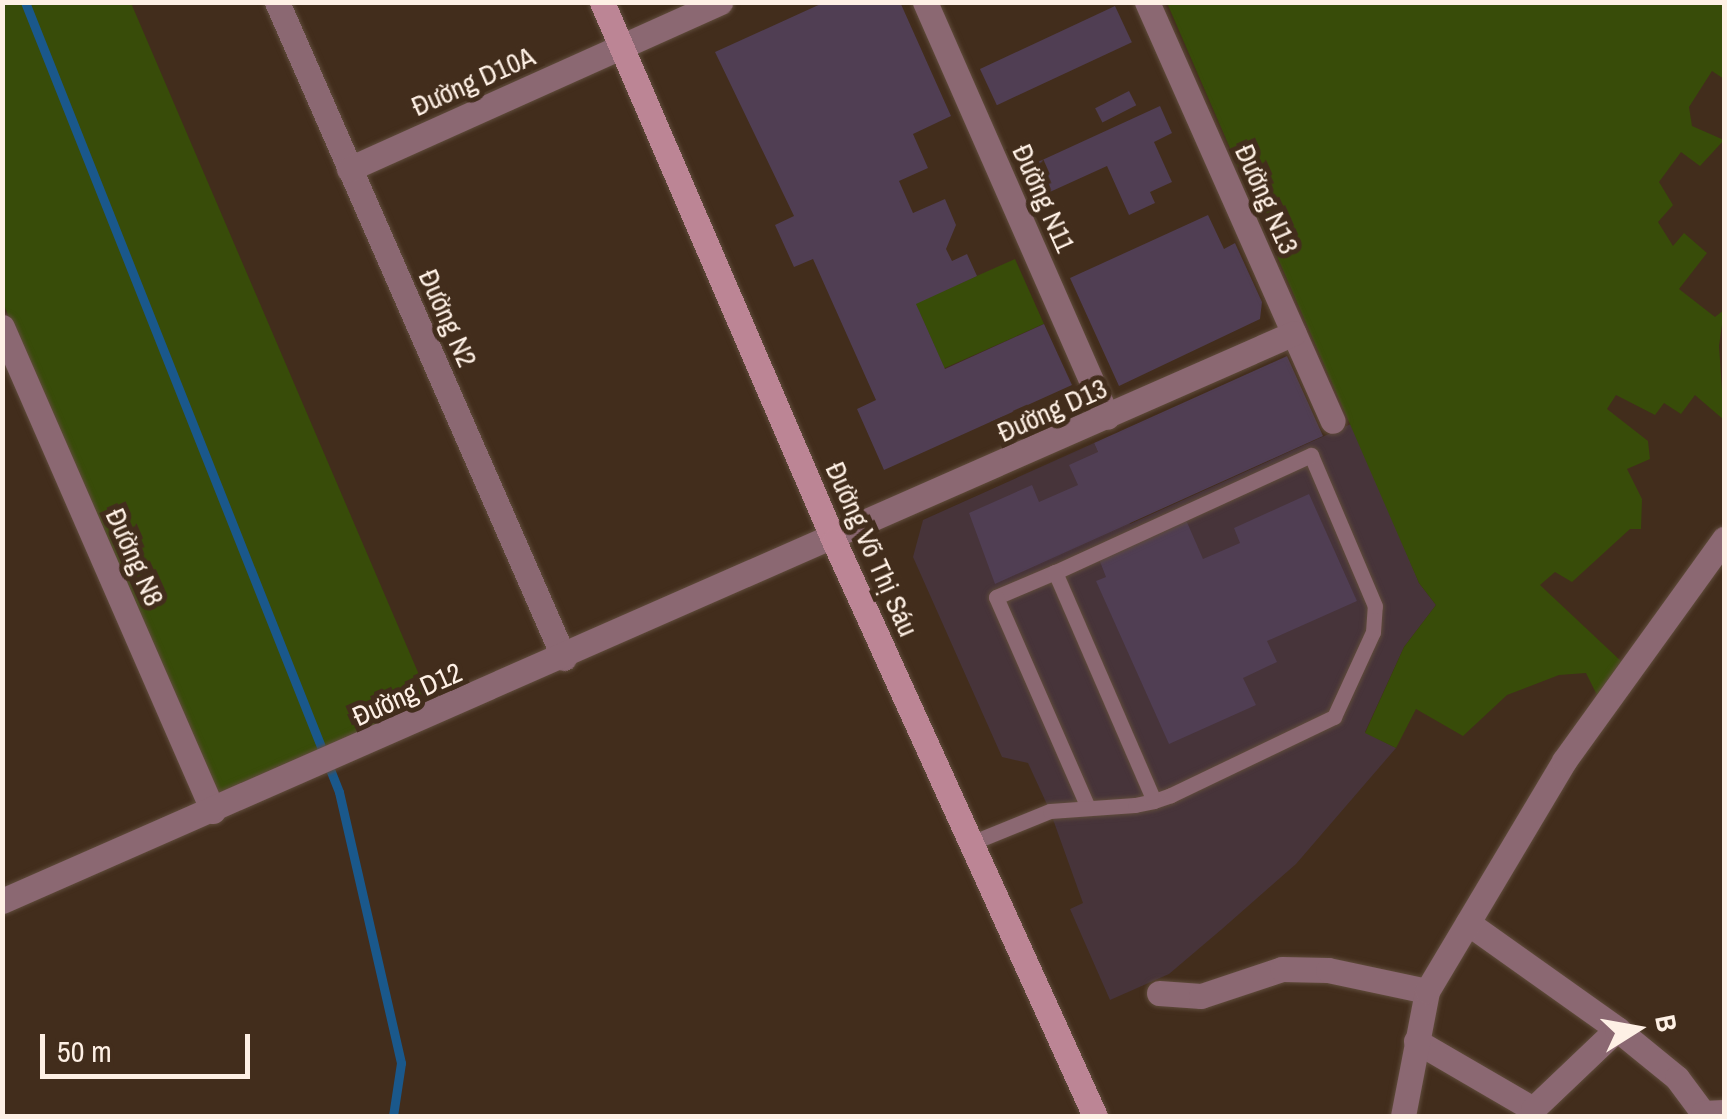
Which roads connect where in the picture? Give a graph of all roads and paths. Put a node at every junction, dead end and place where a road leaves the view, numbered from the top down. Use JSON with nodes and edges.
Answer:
{"nodes":[{"id":1,"x":277,"y":2,"type":"edge"},
{"id":2,"x":602,"y":2,"type":"edge"},
{"id":3,"x":720,"y":2,"type":"edge"},
{"id":4,"x":925,"y":2,"type":"edge"},
{"id":5,"x":1147,"y":2,"type":"edge"},
{"id":6,"x":622,"y":48,"type":"junction"},
{"id":7,"x":349,"y":169,"type":"junction"},
{"id":8,"x":2,"y":327,"type":"edge"},
{"id":9,"x":1294,"y":333,"type":"junction"},
{"id":10,"x":1108,"y":417,"type":"junction"},
{"id":11,"x":1333,"y":421,"type":"dead end"},
{"id":12,"x":1724,"y":538,"type":"edge"},
{"id":13,"x":834,"y":541,"type":"junction"},
{"id":14,"x":1054,"y":572,"type":"junction"},
{"id":15,"x":564,"y":658,"type":"junction"},
{"id":16,"x":1154,"y":801,"type":"junction"},
{"id":17,"x":1087,"y":805,"type":"junction"},
{"id":18,"x":213,"y":811,"type":"junction"},
{"id":19,"x":971,"y":843,"type":"junction"},
{"id":20,"x":2,"y":902,"type":"edge"},
{"id":21,"x":1468,"y":923,"type":"junction"},
{"id":22,"x":1427,"y":991,"type":"junction"},
{"id":23,"x":1159,"y":993,"type":"dead end"},
{"id":24,"x":1617,"y":1029,"type":"junction"},
{"id":25,"x":1416,"y":1041,"type":"junction"},
{"id":26,"x":1724,"y":1112,"type":"edge"},
{"id":27,"x":1094,"y":1116,"type":"edge"},
{"id":28,"x":1403,"y":1116,"type":"edge"}],
"edges":[{"from":1,"to":7,"type":"street","name":"Đường N2"},
{"from":2,"to":6,"type":"main road","name":"Đường Võ Thị Sáu"},
{"from":3,"to":6,"type":"street","name":"Đường D10A"},
{"from":4,"to":10,"type":"street","name":"Đường N11"},
{"from":5,"to":9,"type":"street","name":"Đường N13"},
{"from":6,"to":7,"type":"street","name":"Đường D10A"},
{"from":6,"to":13,"type":"main road","name":"Đường Võ Thị Sáu"},
{"from":7,"to":15,"type":"street","name":"Đường N2"},
{"from":8,"to":18,"type":"street","name":"Đường N8"},
{"from":9,"to":10,"type":"street","name":"Đường D13"},
{"from":9,"to":11,"type":"street","name":"Đường N13"},
{"from":10,"to":13,"type":"street","name":"Đường D13"},
{"from":12,"to":21,"type":"street"},
{"from":13,"to":15,"type":"street","name":"Đường D12"},
{"from":13,"to":19,"type":"main road","name":"Đường Võ Thị Sáu"},
{"from":14,"to":16,"type":"lane"},
{"from":14,"to":16,"type":"lane"},
{"from":14,"to":17,"type":"lane"},
{"from":15,"to":18,"type":"street","name":"Đường D12"},
{"from":16,"to":17,"type":"lane"},
{"from":17,"to":19,"type":"lane"},
{"from":18,"to":20,"type":"street","name":"Đường D12"},
{"from":19,"to":27,"type":"main road","name":"Đường Võ Thị Sáu"},
{"from":21,"to":22,"type":"street"},
{"from":21,"to":24,"type":"street"},
{"from":22,"to":23,"type":"street"},
{"from":22,"to":25,"type":"street"},
{"from":24,"to":25,"type":"street"},
{"from":24,"to":26,"type":"street"},
{"from":25,"to":28,"type":"street"}]}
